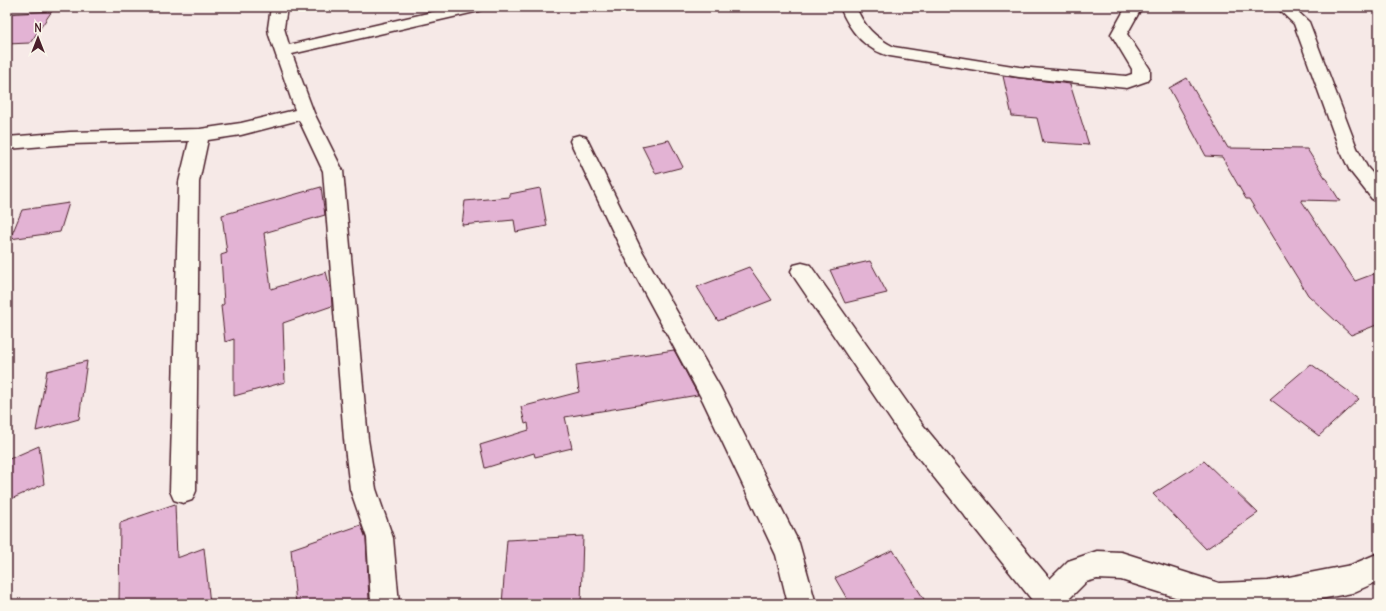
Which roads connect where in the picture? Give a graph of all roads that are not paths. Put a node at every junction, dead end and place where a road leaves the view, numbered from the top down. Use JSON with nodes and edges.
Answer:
{"nodes":[{"id":1,"x":279,"y":7,"type":"edge"},
{"id":2,"x":475,"y":7,"type":"edge"},
{"id":3,"x":848,"y":7,"type":"edge"},
{"id":4,"x":1134,"y":7,"type":"edge"},
{"id":5,"x":1287,"y":8,"type":"edge"},
{"id":6,"x":284,"y":51,"type":"junction"},
{"id":7,"x":305,"y":114,"type":"junction"},
{"id":8,"x":200,"y":135,"type":"junction"},
{"id":9,"x":579,"y":141,"type":"dead end"},
{"id":10,"x":7,"y":143,"type":"edge"},
{"id":11,"x":1379,"y":194,"type":"edge"},
{"id":12,"x":802,"y":271,"type":"dead end"},
{"id":13,"x":183,"y":491,"type":"dead end"},
{"id":14,"x":1379,"y":567,"type":"edge"},
{"id":15,"x":1046,"y":601,"type":"edge"},
{"id":16,"x":386,"y":604,"type":"edge"},
{"id":17,"x":802,"y":604,"type":"edge"}],
"edges":[{"from":1,"to":6,"type":"street"},
{"from":2,"to":6,"type":"street"},
{"from":3,"to":4,"type":"street"},
{"from":5,"to":11,"type":"street"},
{"from":6,"to":7,"type":"street"},
{"from":7,"to":8,"type":"street"},
{"from":7,"to":16,"type":"street"},
{"from":8,"to":10,"type":"street"},
{"from":8,"to":13,"type":"street"},
{"from":9,"to":17,"type":"street"},
{"from":12,"to":15,"type":"street"},
{"from":14,"to":15,"type":"street"}]}
